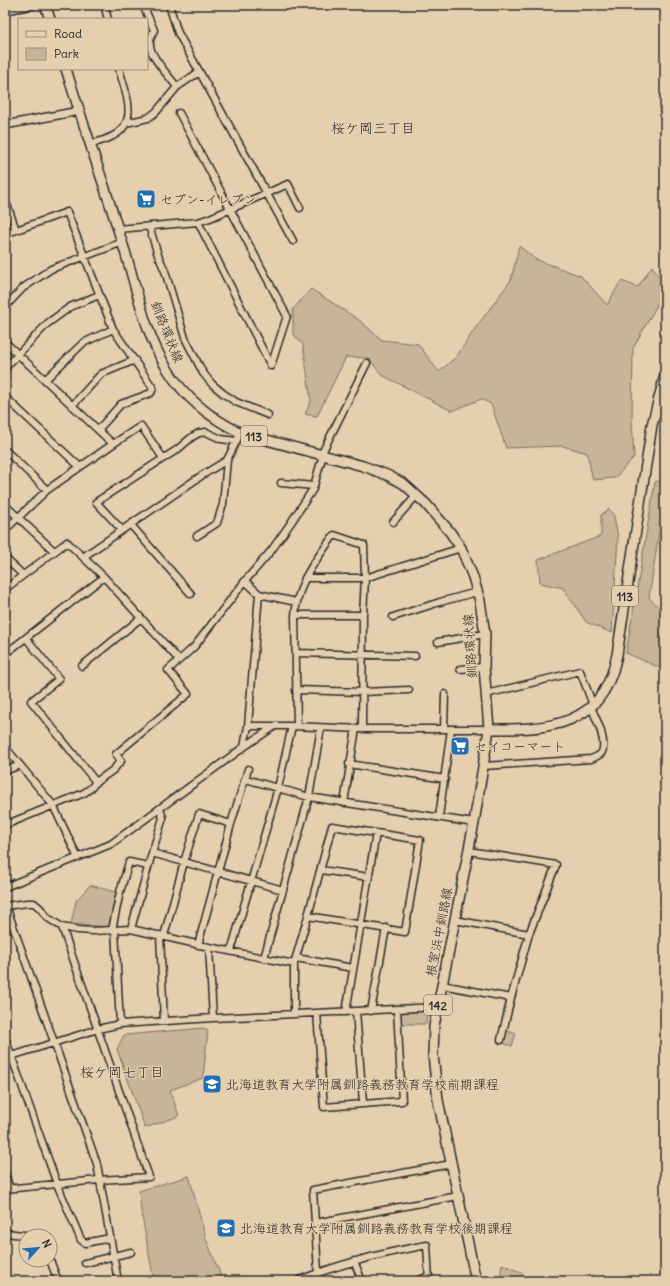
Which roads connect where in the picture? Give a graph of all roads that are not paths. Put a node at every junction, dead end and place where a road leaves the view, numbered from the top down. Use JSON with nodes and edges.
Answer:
{"nodes":[{"id":1,"x":34,"y":5,"type":"edge"},
{"id":2,"x":45,"y":5,"type":"edge"},
{"id":3,"x":104,"y":5,"type":"edge"},
{"id":4,"x":144,"y":5,"type":"edge"},
{"id":5,"x":168,"y":5,"type":"edge"},
{"id":6,"x":5,"y":11,"type":"edge"},
{"id":7,"x":50,"y":18,"type":"edge"},
{"id":8,"x":108,"y":18,"type":"edge"},
{"id":9,"x":66,"y":70,"type":"edge"},
{"id":10,"x":120,"y":70,"type":"edge"},
{"id":11,"x":199,"y":72,"type":"junction"},
{"id":12,"x":177,"y":87,"type":"junction"},
{"id":13,"x":79,"y":111,"type":"junction"},
{"id":14,"x":179,"y":113,"type":"dead end"},
{"id":15,"x":126,"y":123,"type":"junction"},
{"id":16,"x":5,"y":125,"type":"edge"},
{"id":17,"x":90,"y":144,"type":"junction"},
{"id":18,"x":266,"y":193,"type":"junction"},
{"id":19,"x":5,"y":200,"type":"edge"},
{"id":20,"x":300,"y":208,"type":"dead end"},
{"id":21,"x":231,"y":209,"type":"junction"},
{"id":22,"x":198,"y":222,"type":"junction"},
{"id":23,"x":149,"y":226,"type":"junction"},
{"id":24,"x":118,"y":229,"type":"junction"},
{"id":25,"x":16,"y":230,"type":"junction"},
{"id":26,"x":5,"y":234,"type":"edge"},
{"id":27,"x":122,"y":242,"type":"junction"},
{"id":28,"x":294,"y":242,"type":"dead end"},
{"id":29,"x":85,"y":256,"type":"junction"},
{"id":30,"x":99,"y":295,"type":"junction"},
{"id":31,"x":5,"y":307,"type":"edge"},
{"id":32,"x":113,"y":329,"type":"junction"},
{"id":33,"x":5,"y":342,"type":"edge"},
{"id":34,"x":18,"y":355,"type":"junction"},
{"id":35,"x":135,"y":360,"type":"junction"},
{"id":36,"x":367,"y":363,"type":"dead end"},
{"id":37,"x":5,"y":368,"type":"edge"},
{"id":38,"x":665,"y":374,"type":"edge"},
{"id":39,"x":45,"y":380,"type":"junction"},
{"id":40,"x":5,"y":397,"type":"edge"},
{"id":41,"x":72,"y":406,"type":"junction"},
{"id":42,"x":268,"y":415,"type":"dead end"},
{"id":43,"x":98,"y":430,"type":"junction"},
{"id":44,"x":241,"y":433,"type":"junction"},
{"id":45,"x":236,"y":442,"type":"junction"},
{"id":46,"x":113,"y":444,"type":"junction"},
{"id":47,"x":5,"y":450,"type":"edge"},
{"id":48,"x":322,"y":455,"type":"junction"},
{"id":49,"x":163,"y":458,"type":"junction"},
{"id":50,"x":227,"y":460,"type":"junction"},
{"id":51,"x":80,"y":467,"type":"junction"},
{"id":52,"x":281,"y":483,"type":"dead end"},
{"id":53,"x":314,"y":486,"type":"junction"},
{"id":54,"x":47,"y":490,"type":"junction"},
{"id":55,"x":417,"y":495,"type":"junction"},
{"id":56,"x":5,"y":505,"type":"edge"},
{"id":57,"x":18,"y":517,"type":"junction"},
{"id":58,"x":393,"y":522,"type":"dead end"},
{"id":59,"x":131,"y":525,"type":"junction"},
{"id":60,"x":5,"y":530,"type":"edge"},
{"id":61,"x":122,"y":530,"type":"junction"},
{"id":62,"x":197,"y":536,"type":"dead end"},
{"id":63,"x":461,"y":548,"type":"junction"},
{"id":64,"x":54,"y":551,"type":"junction"},
{"id":65,"x":83,"y":557,"type":"junction"},
{"id":66,"x":5,"y":558,"type":"edge"},
{"id":67,"x":22,"y":575,"type":"junction"},
{"id":68,"x":104,"y":577,"type":"junction"},
{"id":69,"x":305,"y":578,"type":"junction"},
{"id":70,"x":365,"y":578,"type":"junction"},
{"id":71,"x":245,"y":581,"type":"junction"},
{"id":72,"x":5,"y":588,"type":"edge"},
{"id":73,"x":477,"y":592,"type":"junction"},
{"id":74,"x":191,"y":594,"type":"dead end"},
{"id":75,"x":259,"y":594,"type":"junction"},
{"id":76,"x":296,"y":602,"type":"junction"},
{"id":77,"x":295,"y":615,"type":"junction"},
{"id":78,"x":363,"y":615,"type":"junction"},
{"id":79,"x":393,"y":617,"type":"dead end"},
{"id":80,"x":141,"y":618,"type":"junction"},
{"id":81,"x":485,"y":634,"type":"junction"},
{"id":82,"x":26,"y":638,"type":"junction"},
{"id":83,"x":438,"y":642,"type":"dead end"},
{"id":84,"x":296,"y":653,"type":"junction"},
{"id":85,"x":5,"y":654,"type":"edge"},
{"id":86,"x":363,"y":654,"type":"junction"},
{"id":87,"x":415,"y":656,"type":"dead end"},
{"id":88,"x":179,"y":660,"type":"junction"},
{"id":89,"x":82,"y":666,"type":"dead end"},
{"id":90,"x":484,"y":667,"type":"junction"},
{"id":91,"x":460,"y":669,"type":"dead end"},
{"id":92,"x":296,"y":690,"type":"junction"},
{"id":93,"x":409,"y":690,"type":"dead end"},
{"id":94,"x":363,"y":692,"type":"junction"},
{"id":95,"x":445,"y":694,"type":"dead end"},
{"id":96,"x":486,"y":694,"type":"junction"},
{"id":97,"x":592,"y":706,"type":"junction"},
{"id":98,"x":248,"y":726,"type":"junction"},
{"id":99,"x":275,"y":726,"type":"junction"},
{"id":100,"x":295,"y":726,"type":"junction"},
{"id":101,"x":321,"y":728,"type":"junction"},
{"id":102,"x":359,"y":729,"type":"junction"},
{"id":103,"x":447,"y":729,"type":"junction"},
{"id":104,"x":489,"y":729,"type":"junction"},
{"id":105,"x":5,"y":747,"type":"edge"},
{"id":106,"x":244,"y":747,"type":"junction"},
{"id":107,"x":349,"y":764,"type":"junction"},
{"id":108,"x":20,"y":765,"type":"junction"},
{"id":109,"x":483,"y":766,"type":"junction"},
{"id":110,"x":248,"y":769,"type":"dead end"},
{"id":111,"x":5,"y":772,"type":"edge"},
{"id":112,"x":246,"y":779,"type":"junction"},
{"id":113,"x":445,"y":779,"type":"junction"},
{"id":114,"x":96,"y":782,"type":"junction"},
{"id":115,"x":278,"y":788,"type":"junction"},
{"id":116,"x":310,"y":798,"type":"junction"},
{"id":117,"x":344,"y":802,"type":"junction"},
{"id":118,"x":53,"y":805,"type":"junction"},
{"id":119,"x":160,"y":809,"type":"junction"},
{"id":120,"x":439,"y":817,"type":"junction"},
{"id":121,"x":474,"y":823,"type":"junction"},
{"id":122,"x":231,"y":824,"type":"junction"},
{"id":123,"x":5,"y":825,"type":"edge"},
{"id":124,"x":376,"y":833,"type":"junction"},
{"id":125,"x":469,"y":851,"type":"junction"},
{"id":126,"x":152,"y":853,"type":"junction"},
{"id":127,"x":78,"y":858,"type":"junction"},
{"id":128,"x":184,"y":862,"type":"junction"},
{"id":129,"x":148,"y":866,"type":"junction"},
{"id":130,"x":321,"y":870,"type":"junction"},
{"id":131,"x":218,"y":872,"type":"junction"},
{"id":132,"x":369,"y":877,"type":"junction"},
{"id":133,"x":252,"y":881,"type":"junction"},
{"id":134,"x":5,"y":887,"type":"edge"},
{"id":135,"x":283,"y":890,"type":"junction"},
{"id":136,"x":5,"y":906,"type":"edge"},
{"id":137,"x":308,"y":916,"type":"junction"},
{"id":138,"x":455,"y":920,"type":"junction"},
{"id":139,"x":360,"y":924,"type":"junction"},
{"id":140,"x":62,"y":927,"type":"junction"},
{"id":141,"x":386,"y":928,"type":"junction"},
{"id":142,"x":131,"y":929,"type":"junction"},
{"id":143,"x":113,"y":930,"type":"junction"},
{"id":144,"x":530,"y":934,"type":"junction"},
{"id":145,"x":162,"y":936,"type":"junction"},
{"id":146,"x":198,"y":945,"type":"junction"},
{"id":147,"x":209,"y":947,"type":"junction"},
{"id":148,"x":232,"y":951,"type":"junction"},
{"id":149,"x":264,"y":958,"type":"junction"},
{"id":150,"x":295,"y":961,"type":"junction"},
{"id":151,"x":353,"y":968,"type":"junction"},
{"id":152,"x":442,"y":985,"type":"junction"},
{"id":153,"x":511,"y":998,"type":"junction"},
{"id":154,"x":437,"y":1007,"type":"junction"},
{"id":155,"x":397,"y":1009,"type":"junction"},
{"id":156,"x":356,"y":1011,"type":"junction"},
{"id":157,"x":371,"y":1011,"type":"junction"},
{"id":158,"x":318,"y":1012,"type":"junction"},
{"id":159,"x":346,"y":1012,"type":"junction"},
{"id":160,"x":294,"y":1014,"type":"junction"},
{"id":161,"x":213,"y":1018,"type":"junction"},
{"id":162,"x":164,"y":1021,"type":"junction"},
{"id":163,"x":120,"y":1024,"type":"junction"},
{"id":164,"x":98,"y":1029,"type":"junction"},
{"id":165,"x":5,"y":1038,"type":"edge"},
{"id":166,"x":501,"y":1040,"type":"dead end"},
{"id":167,"x":54,"y":1042,"type":"junction"},
{"id":168,"x":8,"y":1057,"type":"edge"},
{"id":169,"x":363,"y":1103,"type":"junction"},
{"id":170,"x":451,"y":1164,"type":"junction"},
{"id":171,"x":5,"y":1174,"type":"edge"},
{"id":172,"x":99,"y":1180,"type":"junction"},
{"id":173,"x":57,"y":1184,"type":"junction"},
{"id":174,"x":7,"y":1189,"type":"edge"},
{"id":175,"x":458,"y":1196,"type":"junction"},
{"id":176,"x":315,"y":1223,"type":"junction"},
{"id":177,"x":5,"y":1233,"type":"edge"},
{"id":178,"x":18,"y":1234,"type":"edge"},
{"id":179,"x":110,"y":1238,"type":"junction"},
{"id":180,"x":131,"y":1252,"type":"dead end"},
{"id":181,"x":113,"y":1257,"type":"junction"},
{"id":182,"x":354,"y":1261,"type":"junction"},
{"id":183,"x":86,"y":1263,"type":"dead end"},
{"id":184,"x":53,"y":1268,"type":"edge"},
{"id":185,"x":318,"y":1272,"type":"junction"},
{"id":186,"x":429,"y":1279,"type":"edge"},
{"id":187,"x":58,"y":1281,"type":"edge"},
{"id":188,"x":118,"y":1281,"type":"edge"},
{"id":189,"x":297,"y":1281,"type":"edge"},
{"id":190,"x":362,"y":1281,"type":"edge"},
{"id":191,"x":416,"y":1281,"type":"edge"},
{"id":192,"x":476,"y":1281,"type":"edge"}],
"edges":[{"from":1,"to":6,"type":"street"},
{"from":2,"to":7,"type":"main road"},
{"from":3,"to":8,"type":"street"},
{"from":4,"to":12,"type":"street"},
{"from":5,"to":11,"type":"street"},
{"from":9,"to":13,"type":"main road","name":"釧路環状線","number":"113"},
{"from":10,"to":15,"type":"street"},
{"from":11,"to":12,"type":"street"},
{"from":11,"to":18,"type":"street"},
{"from":12,"to":15,"type":"street"},
{"from":13,"to":16,"type":"street"},
{"from":13,"to":17,"type":"main road","name":"釧路環状線","number":"113"},
{"from":14,"to":21,"type":"street"},
{"from":15,"to":17,"type":"street"},
{"from":17,"to":24,"type":"main road","name":"釧路環状線","number":"113"},
{"from":18,"to":20,"type":"street"},
{"from":18,"to":21,"type":"street"},
{"from":18,"to":28,"type":"street"},
{"from":19,"to":25,"type":"street"},
{"from":21,"to":22,"type":"street"},
{"from":21,"to":22,"type":"street"},
{"from":22,"to":23,"type":"street"},
{"from":23,"to":24,"type":"street"},
{"from":23,"to":42,"type":"street"},
{"from":24,"to":27,"type":"main road","name":"釧路環状線","number":"113"},
{"from":25,"to":26,"type":"street"},
{"from":25,"to":29,"type":"street"},
{"from":27,"to":29,"type":"street"},
{"from":27,"to":44,"type":"main road","name":"釧路環状線","number":"113"},
{"from":29,"to":30,"type":"street"},
{"from":29,"to":31,"type":"street"},
{"from":30,"to":32,"type":"street"},
{"from":30,"to":34,"type":"street"},
{"from":32,"to":35,"type":"street"},
{"from":32,"to":39,"type":"street"},
{"from":33,"to":34,"type":"street"},
{"from":34,"to":37,"type":"street"},
{"from":34,"to":39,"type":"street"},
{"from":35,"to":41,"type":"street"},
{"from":35,"to":43,"type":"street"},
{"from":36,"to":48,"type":"street"},
{"from":38,"to":97,"type":"main road","number":"113"},
{"from":39,"to":41,"type":"street"},
{"from":40,"to":51,"type":"street"},
{"from":41,"to":43,"type":"street"},
{"from":43,"to":46,"type":"street"},
{"from":44,"to":45,"type":"street"},
{"from":44,"to":48,"type":"main road","name":"釧路環状線","number":"113"},
{"from":45,"to":49,"type":"street"},
{"from":45,"to":50,"type":"street"},
{"from":46,"to":49,"type":"street"},
{"from":46,"to":51,"type":"street"},
{"from":47,"to":54,"type":"street"},
{"from":48,"to":53,"type":"street"},
{"from":48,"to":55,"type":"main road","name":"釧路環状線","number":"113"},
{"from":49,"to":61,"type":"street"},
{"from":50,"to":59,"type":"street"},
{"from":50,"to":62,"type":"street"},
{"from":51,"to":54,"type":"street"},
{"from":52,"to":53,"type":"street"},
{"from":53,"to":71,"type":"street"},
{"from":54,"to":57,"type":"street"},
{"from":55,"to":58,"type":"street"},
{"from":55,"to":63,"type":"main road","name":"釧路環状線","number":"113"},
{"from":56,"to":57,"type":"street"},
{"from":57,"to":60,"type":"street"},
{"from":57,"to":64,"type":"street"},
{"from":59,"to":61,"type":"street"},
{"from":59,"to":74,"type":"street"},
{"from":61,"to":65,"type":"street"},
{"from":63,"to":70,"type":"street"},
{"from":63,"to":73,"type":"main road","name":"釧路環状線","number":"113"},
{"from":64,"to":65,"type":"street"},
{"from":64,"to":67,"type":"street"},
{"from":65,"to":68,"type":"street"},
{"from":66,"to":67,"type":"street"},
{"from":67,"to":72,"type":"street"},
{"from":68,"to":80,"type":"street"},
{"from":68,"to":82,"type":"street"},
{"from":69,"to":70,"type":"street"},
{"from":69,"to":70,"type":"street"},
{"from":69,"to":76,"type":"street"},
{"from":70,"to":78,"type":"street"},
{"from":71,"to":75,"type":"street"},
{"from":71,"to":88,"type":"street"},
{"from":73,"to":79,"type":"street"},
{"from":73,"to":81,"type":"main road","name":"釧路環状線","number":"113"},
{"from":75,"to":76,"type":"street"},
{"from":75,"to":98,"type":"street"},
{"from":76,"to":77,"type":"street"},
{"from":77,"to":78,"type":"street"},
{"from":77,"to":84,"type":"street"},
{"from":78,"to":86,"type":"street"},
{"from":80,"to":88,"type":"street"},
{"from":80,"to":89,"type":"street"},
{"from":81,"to":83,"type":"street"},
{"from":81,"to":90,"type":"main road","name":"釧路環状線","number":"113"},
{"from":82,"to":85,"type":"street"},
{"from":82,"to":114,"type":"street"},
{"from":84,"to":86,"type":"street"},
{"from":84,"to":92,"type":"street"},
{"from":86,"to":87,"type":"street"},
{"from":86,"to":94,"type":"street"},
{"from":88,"to":114,"type":"street"},
{"from":90,"to":91,"type":"street"},
{"from":90,"to":96,"type":"main road","name":"釧路環状線","number":"113"},
{"from":92,"to":94,"type":"street"},
{"from":92,"to":100,"type":"street"},
{"from":93,"to":94,"type":"street"},
{"from":94,"to":102,"type":"street"},
{"from":95,"to":103,"type":"street"},
{"from":96,"to":97,"type":"street"},
{"from":96,"to":104,"type":"main road","name":"釧路環状線","number":"113"},
{"from":97,"to":104,"type":"main road","number":"113"},
{"from":97,"to":109,"type":"street"},
{"from":98,"to":99,"type":"street"},
{"from":98,"to":106,"type":"street"},
{"from":99,"to":100,"type":"street"},
{"from":99,"to":106,"type":"street"},
{"from":100,"to":101,"type":"street"},
{"from":100,"to":115,"type":"street"},
{"from":101,"to":102,"type":"street"},
{"from":101,"to":116,"type":"street"},
{"from":102,"to":103,"type":"street"},
{"from":102,"to":107,"type":"street"},
{"from":103,"to":104,"type":"street"},
{"from":103,"to":113,"type":"street"},
{"from":104,"to":109,"type":"main road","name":"根室浜中釧路線","number":"142"},
{"from":105,"to":108,"type":"street"},
{"from":106,"to":119,"type":"street"},
{"from":107,"to":113,"type":"street"},
{"from":107,"to":117,"type":"street"},
{"from":108,"to":111,"type":"street"},
{"from":108,"to":118,"type":"street"},
{"from":109,"to":121,"type":"main road","name":"根室浜中釧路線","number":"142"},
{"from":110,"to":112,"type":"street"},
{"from":112,"to":115,"type":"street"},
{"from":112,"to":122,"type":"street"},
{"from":113,"to":120,"type":"street"},
{"from":114,"to":118,"type":"street"},
{"from":115,"to":116,"type":"street"},
{"from":115,"to":133,"type":"street"},
{"from":116,"to":117,"type":"street"},
{"from":116,"to":135,"type":"street"},
{"from":117,"to":120,"type":"street"},
{"from":118,"to":123,"type":"street"},
{"from":118,"to":127,"type":"street"},
{"from":119,"to":126,"type":"street"},
{"from":119,"to":127,"type":"street"},
{"from":120,"to":121,"type":"street"},
{"from":121,"to":125,"type":"main road","name":"根室浜中釧路線","number":"142"},
{"from":122,"to":128,"type":"street"},
{"from":122,"to":131,"type":"street"},
{"from":124,"to":130,"type":"street"},
{"from":124,"to":132,"type":"street"},
{"from":124,"to":141,"type":"street"},
{"from":125,"to":138,"type":"main road","name":"根室浜中釧路線","number":"142"},
{"from":125,"to":144,"type":"street"},
{"from":126,"to":128,"type":"street"},
{"from":126,"to":129,"type":"street"},
{"from":127,"to":134,"type":"street"},
{"from":128,"to":131,"type":"street"},
{"from":128,"to":145,"type":"street"},
{"from":129,"to":142,"type":"street"},
{"from":129,"to":143,"type":"street"},
{"from":130,"to":132,"type":"street"},
{"from":130,"to":137,"type":"street"},
{"from":131,"to":133,"type":"street"},
{"from":131,"to":146,"type":"street"},
{"from":132,"to":139,"type":"street"},
{"from":133,"to":135,"type":"street"},
{"from":133,"to":148,"type":"street"},
{"from":135,"to":149,"type":"street"},
{"from":136,"to":140,"type":"street"},
{"from":136,"to":167,"type":"street"},
{"from":137,"to":139,"type":"street"},
{"from":137,"to":150,"type":"street"},
{"from":138,"to":144,"type":"street"},
{"from":138,"to":152,"type":"main road","name":"根室浜中釧路線","number":"142"},
{"from":139,"to":141,"type":"street"},
{"from":139,"to":151,"type":"street"},
{"from":140,"to":143,"type":"street"},
{"from":140,"to":164,"type":"street"},
{"from":141,"to":157,"type":"street"},
{"from":142,"to":143,"type":"street"},
{"from":142,"to":145,"type":"street"},
{"from":143,"to":163,"type":"street"},
{"from":144,"to":153,"type":"street"},
{"from":145,"to":146,"type":"street"},
{"from":145,"to":162,"type":"street"},
{"from":146,"to":147,"type":"street"},
{"from":147,"to":148,"type":"street"},
{"from":147,"to":161,"type":"street"},
{"from":148,"to":149,"type":"street"},
{"from":149,"to":150,"type":"street"},
{"from":150,"to":151,"type":"street"},
{"from":150,"to":160,"type":"street"},
{"from":151,"to":159,"type":"street"},
{"from":152,"to":153,"type":"street"},
{"from":152,"to":154,"type":"main road","name":"根室浜中釧路線","number":"142"},
{"from":153,"to":166,"type":"street"},
{"from":154,"to":155,"type":"street"},
{"from":154,"to":170,"type":"main road","name":"根室浜中釧路線","number":"142"},
{"from":155,"to":157,"type":"street"},
{"from":155,"to":169,"type":"street"},
{"from":156,"to":157,"type":"street"},
{"from":156,"to":159,"type":"street"},
{"from":156,"to":169,"type":"street"},
{"from":158,"to":159,"type":"street"},
{"from":158,"to":160,"type":"street"},
{"from":158,"to":169,"type":"street"},
{"from":160,"to":161,"type":"street"},
{"from":161,"to":162,"type":"street"},
{"from":162,"to":163,"type":"street"},
{"from":163,"to":164,"type":"street"},
{"from":164,"to":167,"type":"street"},
{"from":164,"to":172,"type":"street"},
{"from":165,"to":168,"type":"street"},
{"from":167,"to":168,"type":"street"},
{"from":167,"to":172,"type":"street"},
{"from":168,"to":173,"type":"street"},
{"from":170,"to":175,"type":"main road","name":"根室浜中釧路線","number":"142"},
{"from":170,"to":176,"type":"street"},
{"from":171,"to":174,"type":"street"},
{"from":172,"to":173,"type":"street"},
{"from":172,"to":179,"type":"street"},
{"from":173,"to":174,"type":"street"},
{"from":173,"to":179,"type":"street"},
{"from":175,"to":176,"type":"street"},
{"from":175,"to":192,"type":"main road","name":"根室浜中釧路線","number":"142"},
{"from":176,"to":185,"type":"street"},
{"from":177,"to":178,"type":"street"},
{"from":179,"to":181,"type":"street"},
{"from":180,"to":181,"type":"street"},
{"from":181,"to":183,"type":"street"},
{"from":181,"to":188,"type":"street"},
{"from":182,"to":185,"type":"street"},
{"from":182,"to":186,"type":"street"},
{"from":182,"to":190,"type":"street"},
{"from":184,"to":187,"type":"street"},
{"from":185,"to":189,"type":"street"},
{"from":186,"to":191,"type":"street"}]}
